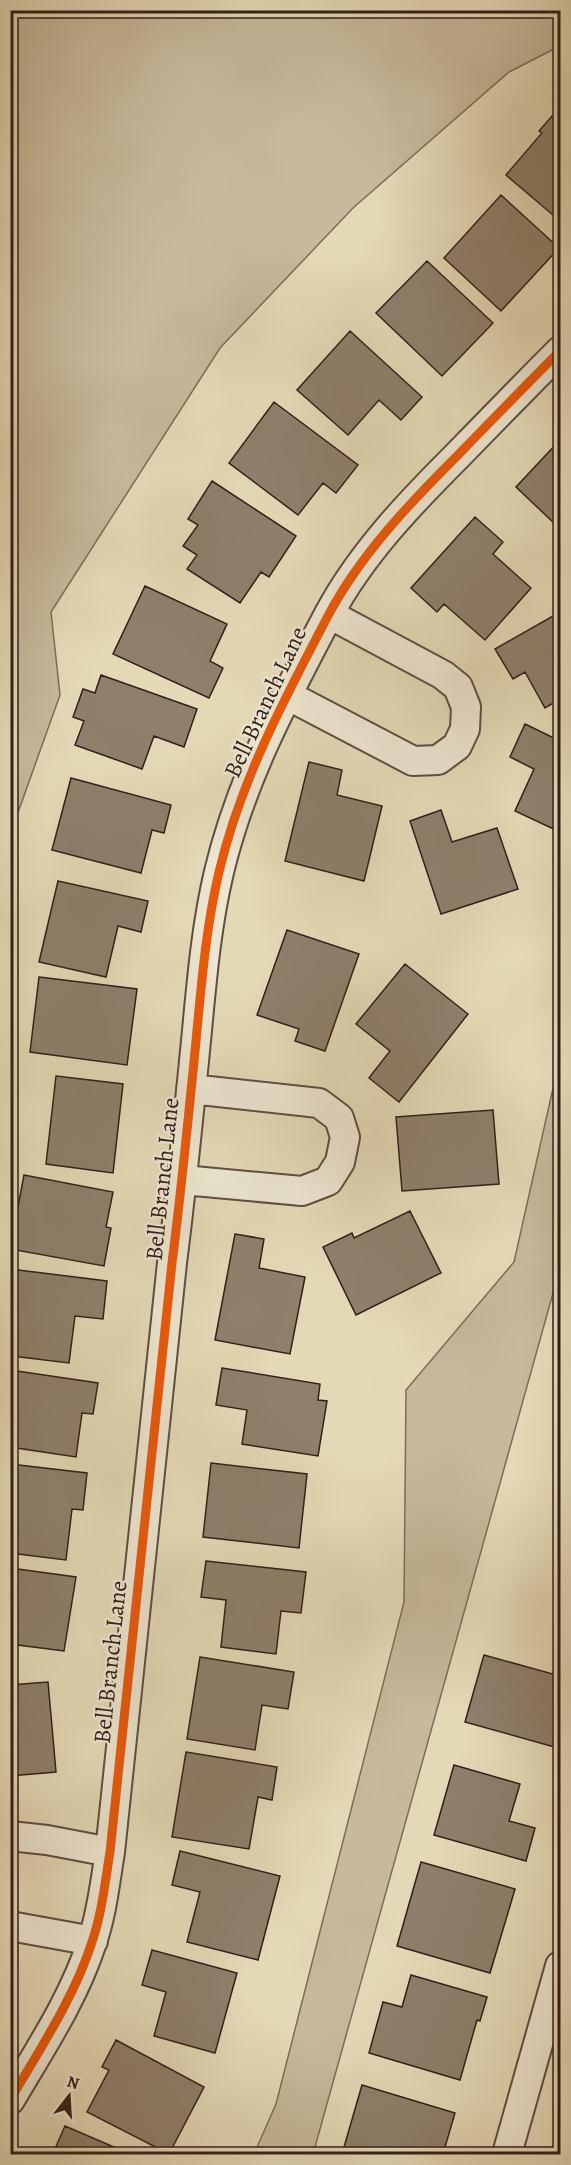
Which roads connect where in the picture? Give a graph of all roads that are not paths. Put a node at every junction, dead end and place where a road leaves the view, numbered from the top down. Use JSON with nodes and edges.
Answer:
{"nodes":[{"id":1,"x":561,"y":351,"type":"edge"},
{"id":2,"x":329,"y":614,"type":"junction"},
{"id":3,"x":287,"y":694,"type":"junction"},
{"id":4,"x":192,"y":1089,"type":"junction"},
{"id":5,"x":183,"y":1180,"type":"junction"},
{"id":6,"x":10,"y":1836,"type":"edge"},
{"id":7,"x":110,"y":1852,"type":"junction"},
{"id":8,"x":10,"y":1926,"type":"edge"},
{"id":9,"x":93,"y":1941,"type":"junction"},
{"id":10,"x":561,"y":1966,"type":"edge"},
{"id":11,"x":10,"y":2100,"type":"edge"},
{"id":12,"x":507,"y":2154,"type":"edge"}],
"edges":[{"from":1,"to":2,"type":"street","name":"Bell Branch Lane"},
{"from":2,"to":3,"type":"street","name":"Bell Branch Lane"},
{"from":2,"to":3,"type":"street"},
{"from":3,"to":4,"type":"street","name":"Bell Branch Lane"},
{"from":4,"to":5,"type":"street","name":"Bell Branch Lane"},
{"from":4,"to":5,"type":"street"},
{"from":5,"to":7,"type":"street","name":"Bell Branch Lane"},
{"from":6,"to":7,"type":"street"},
{"from":7,"to":9,"type":"street","name":"Bell Branch Lane"},
{"from":8,"to":9,"type":"street"},
{"from":9,"to":11,"type":"street","name":"Bell Branch Lane"},
{"from":10,"to":12,"type":"street"}]}
